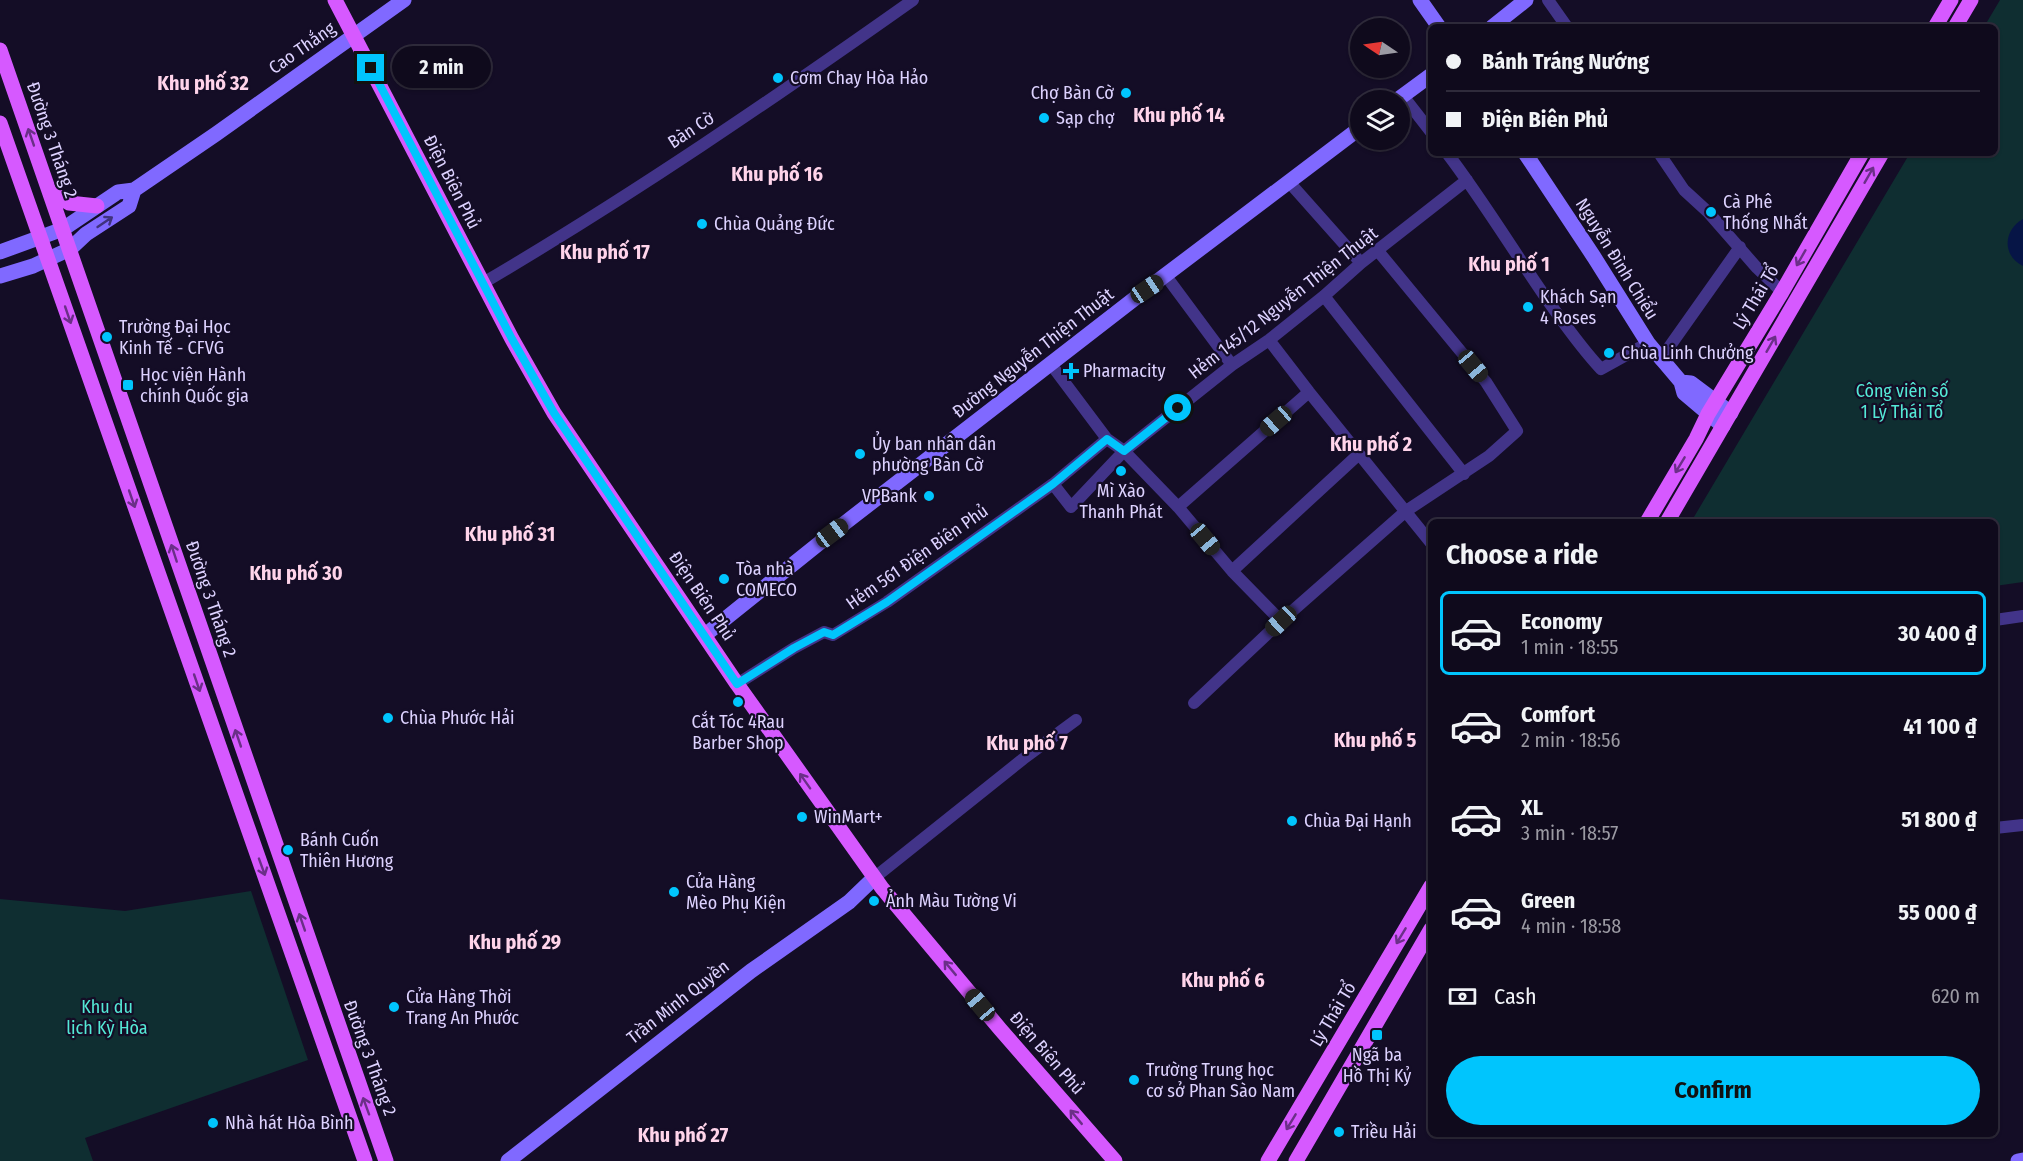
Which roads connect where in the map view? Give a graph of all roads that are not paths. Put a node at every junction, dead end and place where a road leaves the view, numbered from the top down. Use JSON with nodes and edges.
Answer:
{"nodes":[{"id":1,"x":335,"y":0,"type":"edge"},
{"id":2,"x":404,"y":0,"type":"edge"},
{"id":3,"x":914,"y":0,"type":"edge"},
{"id":4,"x":1420,"y":0,"type":"edge"},
{"id":5,"x":1526,"y":0,"type":"edge"},
{"id":6,"x":1548,"y":0,"type":"edge"},
{"id":7,"x":1951,"y":0,"type":"edge"},
{"id":8,"x":1971,"y":0,"type":"edge"},
{"id":9,"x":1437,"y":24,"type":"edge"},
{"id":10,"x":1496,"y":24,"type":"edge"},
{"id":11,"x":1565,"y":24,"type":"edge"},
{"id":12,"x":1937,"y":24,"type":"edge"},
{"id":13,"x":1957,"y":24,"type":"edge"},
{"id":14,"x":354,"y":35,"type":"junction"},
{"id":15,"x":0,"y":50,"type":"edge"},
{"id":16,"x":1428,"y":77,"type":"edge"},
{"id":17,"x":1410,"y":91,"type":"edge"},
{"id":18,"x":1410,"y":109,"type":"edge"},
{"id":19,"x":0,"y":123,"type":"edge"},
{"id":20,"x":1428,"y":129,"type":"edge"},
{"id":21,"x":1350,"y":136,"type":"edge"},
{"id":22,"x":1449,"y":156,"type":"edge"},
{"id":23,"x":1527,"y":156,"type":"edge"},
{"id":24,"x":1661,"y":156,"type":"edge"},
{"id":25,"x":1860,"y":156,"type":"edge"},
{"id":26,"x":1880,"y":156,"type":"edge"},
{"id":27,"x":1467,"y":180,"type":"junction"},
{"id":28,"x":1289,"y":182,"type":"junction"},
{"id":29,"x":134,"y":190,"type":"junction"},
{"id":30,"x":50,"y":192,"type":"junction"},
{"id":31,"x":96,"y":206,"type":"junction"},
{"id":32,"x":63,"y":229,"type":"junction"},
{"id":33,"x":41,"y":239,"type":"junction"},
{"id":34,"x":1740,"y":248,"type":"junction"},
{"id":35,"x":70,"y":249,"type":"junction"},
{"id":36,"x":1378,"y":251,"type":"junction"},
{"id":37,"x":0,"y":252,"type":"edge"},
{"id":38,"x":48,"y":260,"type":"junction"},
{"id":39,"x":1361,"y":263,"type":"junction"},
{"id":40,"x":0,"y":276,"type":"edge"},
{"id":41,"x":1166,"y":276,"type":"junction"},
{"id":42,"x":483,"y":283,"type":"junction"},
{"id":43,"x":1782,"y":292,"type":"junction"},
{"id":44,"x":1324,"y":296,"type":"junction"},
{"id":45,"x":1269,"y":340,"type":"junction"},
{"id":46,"x":1648,"y":344,"type":"junction"},
{"id":47,"x":1660,"y":360,"type":"junction"},
{"id":48,"x":1050,"y":363,"type":"junction"},
{"id":49,"x":1232,"y":365,"type":"junction"},
{"id":50,"x":1309,"y":392,"type":"junction"},
{"id":51,"x":1712,"y":408,"type":"junction"},
{"id":52,"x":1731,"y":412,"type":"junction"},
{"id":53,"x":1723,"y":426,"type":"junction"},
{"id":54,"x":1107,"y":439,"type":"junction"},
{"id":55,"x":1124,"y":451,"type":"junction"},
{"id":56,"x":1359,"y":454,"type":"junction"},
{"id":57,"x":1464,"y":474,"type":"junction"},
{"id":58,"x":1053,"y":484,"type":"junction"},
{"id":59,"x":1178,"y":507,"type":"junction"},
{"id":60,"x":1406,"y":511,"type":"junction"},
{"id":61,"x":1649,"y":519,"type":"edge"},
{"id":62,"x":1670,"y":519,"type":"edge"},
{"id":63,"x":1428,"y":539,"type":"edge"},
{"id":64,"x":1232,"y":571,"type":"junction"},
{"id":65,"x":2023,"y":616,"type":"edge"},
{"id":66,"x":1998,"y":620,"type":"edge"},
{"id":67,"x":1281,"y":621,"type":"junction"},
{"id":68,"x":705,"y":635,"type":"junction"},
{"id":69,"x":737,"y":684,"type":"junction"},
{"id":70,"x":1194,"y":703,"type":"dead end"},
{"id":71,"x":1076,"y":720,"type":"dead end"},
{"id":72,"x":2023,"y":825,"type":"edge"},
{"id":73,"x":1998,"y":828,"type":"edge"},
{"id":74,"x":874,"y":878,"type":"junction"},
{"id":75,"x":1428,"y":891,"type":"edge"},
{"id":76,"x":1428,"y":934,"type":"edge"},
{"id":77,"x":2023,"y":1160,"type":"edge"},
{"id":78,"x":364,"y":1161,"type":"edge"},
{"id":79,"x":386,"y":1161,"type":"edge"},
{"id":80,"x":508,"y":1161,"type":"edge"},
{"id":81,"x":1115,"y":1161,"type":"edge"},
{"id":82,"x":1268,"y":1161,"type":"edge"},
{"id":83,"x":1296,"y":1161,"type":"edge"},
{"id":84,"x":2018,"y":1161,"type":"edge"}],
"edges":[{"from":1,"to":14,"type":"main road","name":"Điện Biên Phủ"},
{"from":2,"to":14,"type":"street","name":"Cao Thắng"},
{"from":3,"to":42,"type":"street","name":"Bàn Cờ"},
{"from":4,"to":9,"type":"street"},
{"from":5,"to":10,"type":"street"},
{"from":6,"to":11,"type":"street"},
{"from":7,"to":12,"type":"main road"},
{"from":8,"to":13,"type":"main road"},
{"from":14,"to":29,"type":"street","name":"Cao Thắng"},
{"from":14,"to":42,"type":"main road","name":"Điện Biên Phủ"},
{"from":30,"to":15,"type":"main road","name":"Đường 3 Tháng 2","one_way":true},
{"from":16,"to":17,"type":"street"},
{"from":18,"to":20,"type":"street"},
{"from":19,"to":33,"type":"main road"},
{"from":21,"to":28,"type":"street","name":"Đường Nguyễn Thiện Thuật"},
{"from":22,"to":27,"type":"street"},
{"from":23,"to":46,"type":"street","name":"Nguyễn Đình Chiểu"},
{"from":24,"to":34,"type":"street"},
{"from":25,"to":43,"type":"main road","name":"Lý Thái Tổ","one_way":true},
{"from":52,"to":26,"type":"main road","name":"Lý Thái Tổ","one_way":true},
{"from":27,"to":36,"type":"street","name":"Hẻm 145/12 Nguyễn Thiện Thuật"},
{"from":27,"to":46,"type":"street"},
{"from":28,"to":39,"type":"street"},
{"from":28,"to":41,"type":"street","name":"Đường Nguyễn Thiện Thuật"},
{"from":29,"to":31,"type":"street","name":"Cao Thắng"},
{"from":35,"to":29,"type":"street","name":"Cao Thắng","one_way":true},
{"from":30,"to":31,"type":"main road"},
{"from":30,"to":32,"type":"main road","name":"Đường 3 Tháng 2"},
{"from":31,"to":32,"type":"street","name":"Cao Thắng"},
{"from":32,"to":33,"type":"street","name":"Cao Thắng"},
{"from":32,"to":35,"type":"main road","name":"Đường 3 Tháng 2"},
{"from":33,"to":37,"type":"street","name":"Cao Thắng"},
{"from":33,"to":38,"type":"main road"},
{"from":34,"to":43,"type":"street"},
{"from":34,"to":47,"type":"street"},
{"from":35,"to":38,"type":"street","name":"Cao Thắng"},
{"from":79,"to":35,"type":"main road","name":"Đường 3 Tháng 2","one_way":true},
{"from":36,"to":39,"type":"street","name":"Hẻm 145/12 Nguyễn Thiện Thuật"},
{"from":36,"to":57,"type":"street"},
{"from":38,"to":40,"type":"street","name":"Cao Thắng"},
{"from":38,"to":78,"type":"main road","one_way":true},
{"from":39,"to":44,"type":"street","name":"Hẻm 145/12 Nguyễn Thiện Thuật"},
{"from":41,"to":48,"type":"street","name":"Đường Nguyễn Thiện Thuật"},
{"from":41,"to":49,"type":"street"},
{"from":42,"to":68,"type":"main road","name":"Điện Biên Phủ"},
{"from":43,"to":51,"type":"main road","name":"Lý Thái Tổ"},
{"from":44,"to":45,"type":"street","name":"Hẻm 145/12 Nguyễn Thiện Thuật"},
{"from":44,"to":57,"type":"street"},
{"from":45,"to":49,"type":"street","name":"Hẻm 145/12 Nguyễn Thiện Thuật"},
{"from":45,"to":50,"type":"street"},
{"from":46,"to":47,"type":"street","name":"Nguyễn Đình Chiểu"},
{"from":47,"to":51,"type":"street","name":"Nguyễn Đình Chiểu"},
{"from":48,"to":54,"type":"street"},
{"from":48,"to":68,"type":"street","name":"Đường Nguyễn Thiện Thuật"},
{"from":49,"to":55,"type":"street","name":"Hẻm 145/12 Nguyễn Thiện Thuật"},
{"from":50,"to":56,"type":"street"},
{"from":50,"to":59,"type":"street"},
{"from":51,"to":52,"type":"street"},
{"from":51,"to":53,"type":"street"},
{"from":51,"to":61,"type":"main road","name":"Lý Thái Tổ","one_way":true},
{"from":52,"to":53,"type":"main road","name":"Lý Thái Tổ"},
{"from":53,"to":62,"type":"main road","name":"Lý Thái Tổ"},
{"from":54,"to":55,"type":"street"},
{"from":54,"to":58,"type":"street","name":"Hẻm 561 Ðiện Biên Phủ"},
{"from":55,"to":58,"type":"street","name":"Hẻm 145/12 Nguyễn Thiện Thuật"},
{"from":55,"to":59,"type":"street"},
{"from":56,"to":60,"type":"street"},
{"from":56,"to":64,"type":"street"},
{"from":57,"to":60,"type":"street"},
{"from":58,"to":69,"type":"street","name":"Hẻm 561 Ðiện Biên Phủ"},
{"from":59,"to":64,"type":"street"},
{"from":60,"to":63,"type":"street"},
{"from":60,"to":67,"type":"street"},
{"from":64,"to":67,"type":"street"},
{"from":65,"to":66,"type":"street"},
{"from":67,"to":70,"type":"street"},
{"from":68,"to":69,"type":"main road","name":"Điện Biên Phủ"},
{"from":74,"to":69,"type":"main road","name":"Điện Biên Phủ","one_way":true},
{"from":71,"to":74,"type":"street"},
{"from":72,"to":73,"type":"street"},
{"from":74,"to":80,"type":"street","name":"Trần Minh Quyền"},
{"from":81,"to":74,"type":"main road","name":"Điện Biên Phủ","one_way":true},
{"from":75,"to":82,"type":"main road","name":"Lý Thái Tổ","one_way":true},
{"from":76,"to":83,"type":"main road"},
{"from":77,"to":84,"type":"street"}]}
